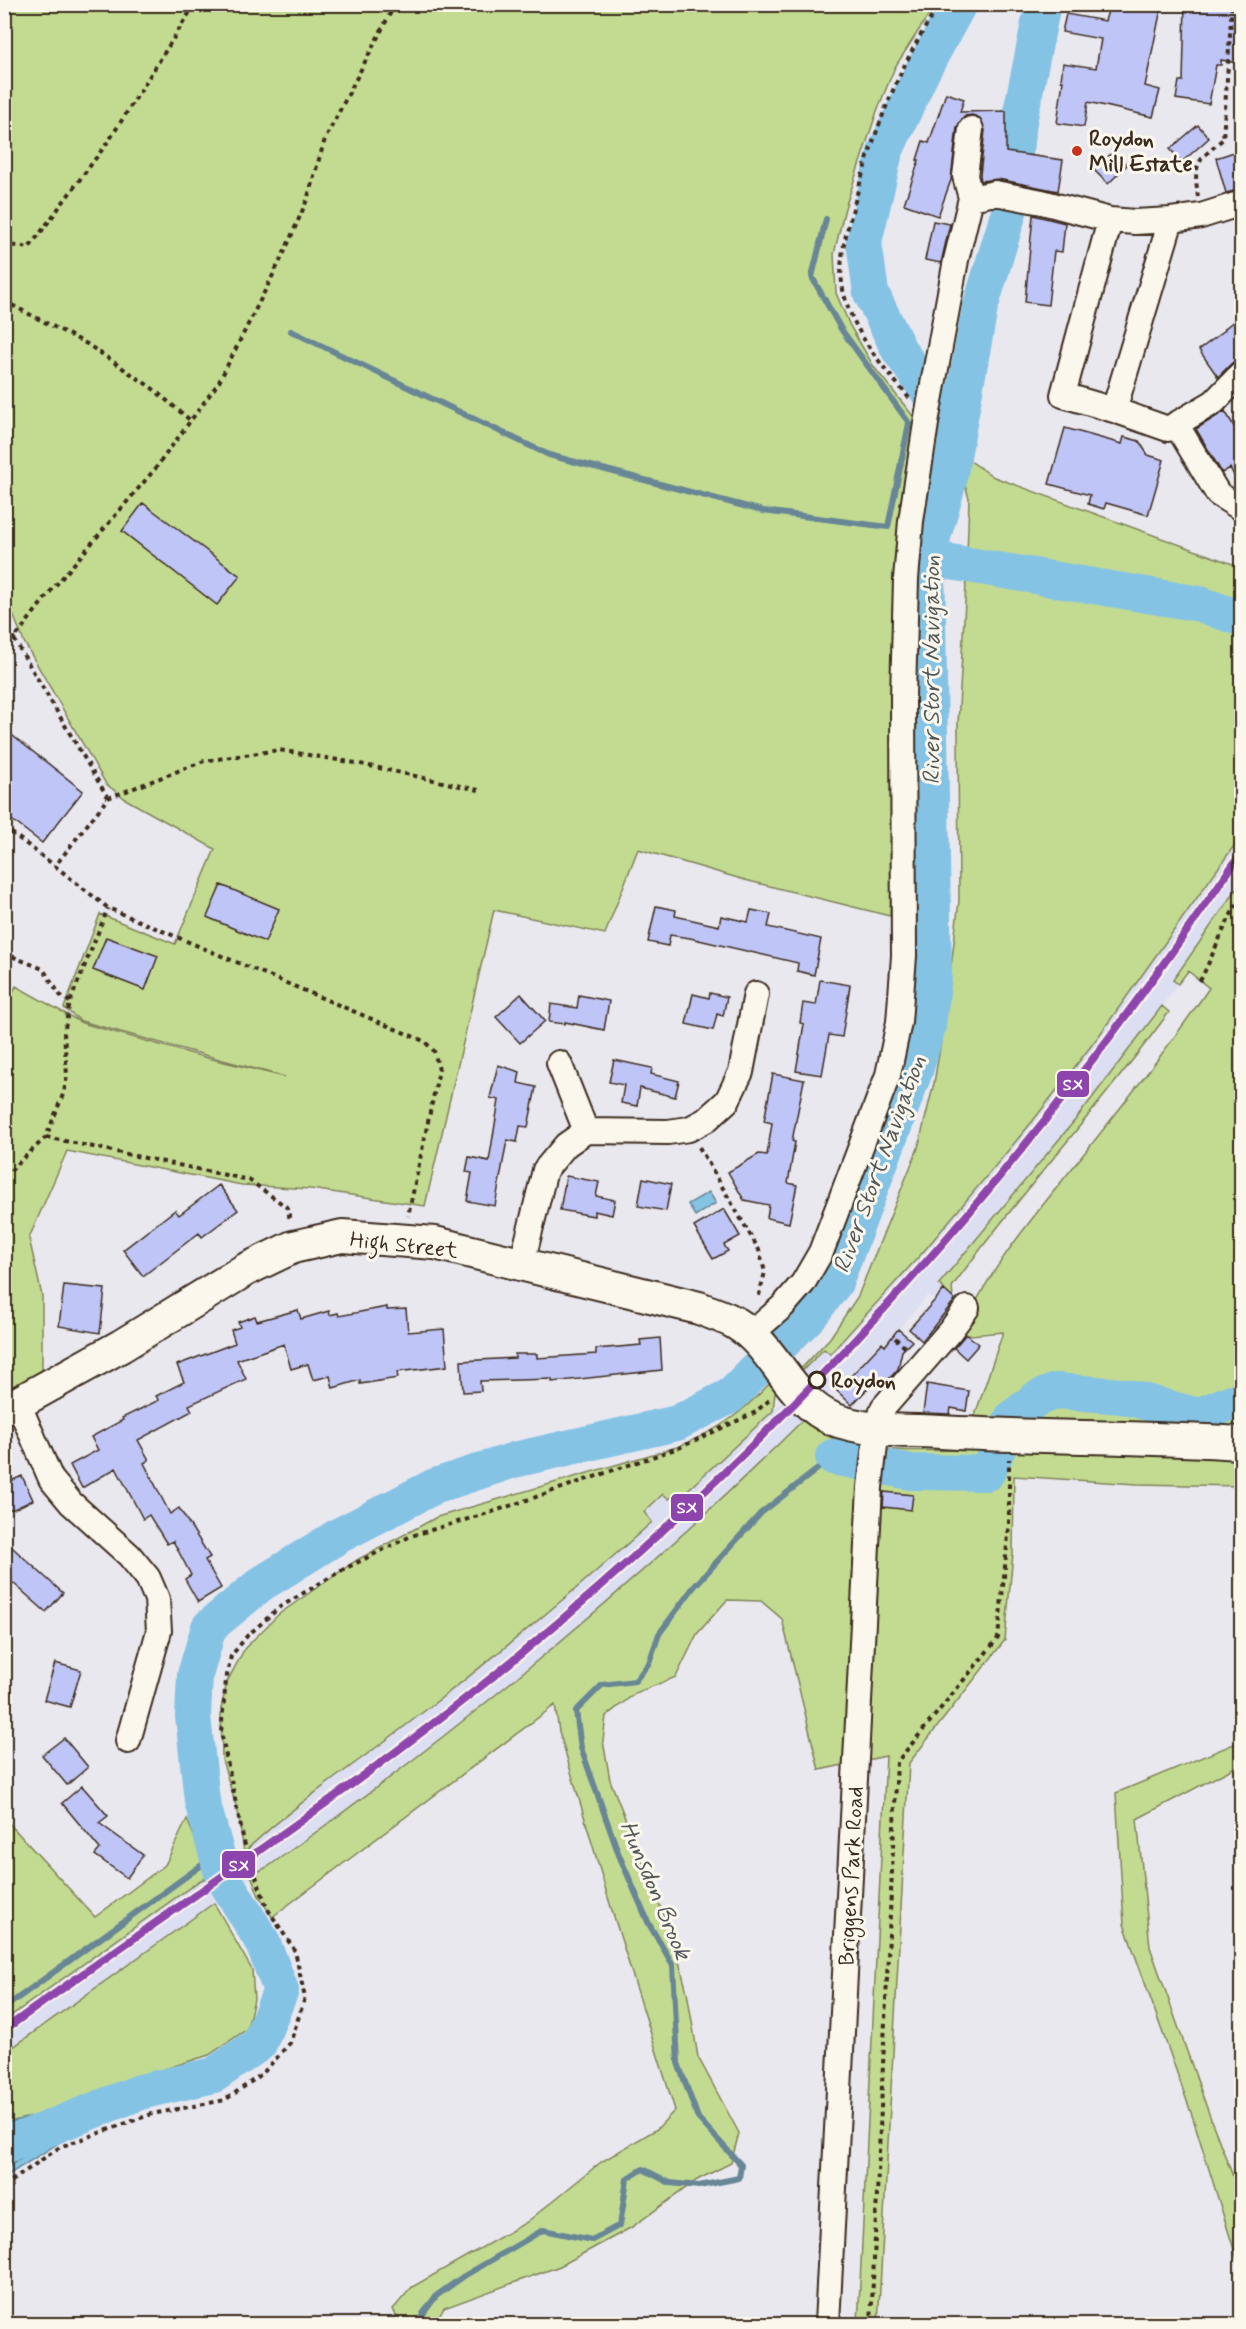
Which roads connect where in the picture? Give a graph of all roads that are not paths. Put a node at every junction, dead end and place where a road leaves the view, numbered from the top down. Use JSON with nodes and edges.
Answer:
{"nodes":[{"id":1,"x":971,"y":129,"type":"dead end"},
{"id":2,"x":971,"y":198,"type":"junction"},
{"id":3,"x":1242,"y":203,"type":"edge"},
{"id":4,"x":1110,"y":220,"type":"junction"},
{"id":5,"x":1171,"y":220,"type":"junction"},
{"id":6,"x":1242,"y":373,"type":"edge"},
{"id":7,"x":1114,"y":410,"type":"junction"},
{"id":8,"x":1176,"y":424,"type":"junction"},
{"id":9,"x":1242,"y":509,"type":"edge"},
{"id":10,"x":756,"y":994,"type":"dead end"},
{"id":11,"x":559,"y":1063,"type":"dead end"},
{"id":12,"x":586,"y":1131,"type":"junction"},
{"id":13,"x":522,"y":1263,"type":"junction"},
{"id":14,"x":967,"y":1308,"type":"dead end"},
{"id":15,"x":754,"y":1338,"type":"junction"},
{"id":16,"x":11,"y":1406,"type":"edge"},
{"id":17,"x":1242,"y":1443,"type":"edge"},
{"id":18,"x":874,"y":1451,"type":"junction"},
{"id":19,"x":128,"y":1741,"type":"dead end"},
{"id":20,"x":827,"y":2325,"type":"edge"}],
"edges":[{"from":1,"to":2,"type":"street"},
{"from":2,"to":4,"type":"street"},
{"from":2,"to":15,"type":"street"},
{"from":3,"to":5,"type":"street"},
{"from":4,"to":5,"type":"street"},
{"from":4,"to":7,"type":"street"},
{"from":5,"to":7,"type":"street"},
{"from":6,"to":8,"type":"street"},
{"from":7,"to":8,"type":"street"},
{"from":8,"to":9,"type":"street"},
{"from":10,"to":12,"type":"street"},
{"from":11,"to":12,"type":"street"},
{"from":12,"to":13,"type":"street"},
{"from":13,"to":15,"type":"main road","name":"High Street"},
{"from":13,"to":16,"type":"main road","name":"High Street"},
{"from":14,"to":18,"type":"street"},
{"from":15,"to":18,"type":"main road","name":"High Street"},
{"from":16,"to":19,"type":"street"},
{"from":17,"to":18,"type":"main road","name":"High Street"},
{"from":18,"to":20,"type":"street","name":"Briggens Park Road"}]}
